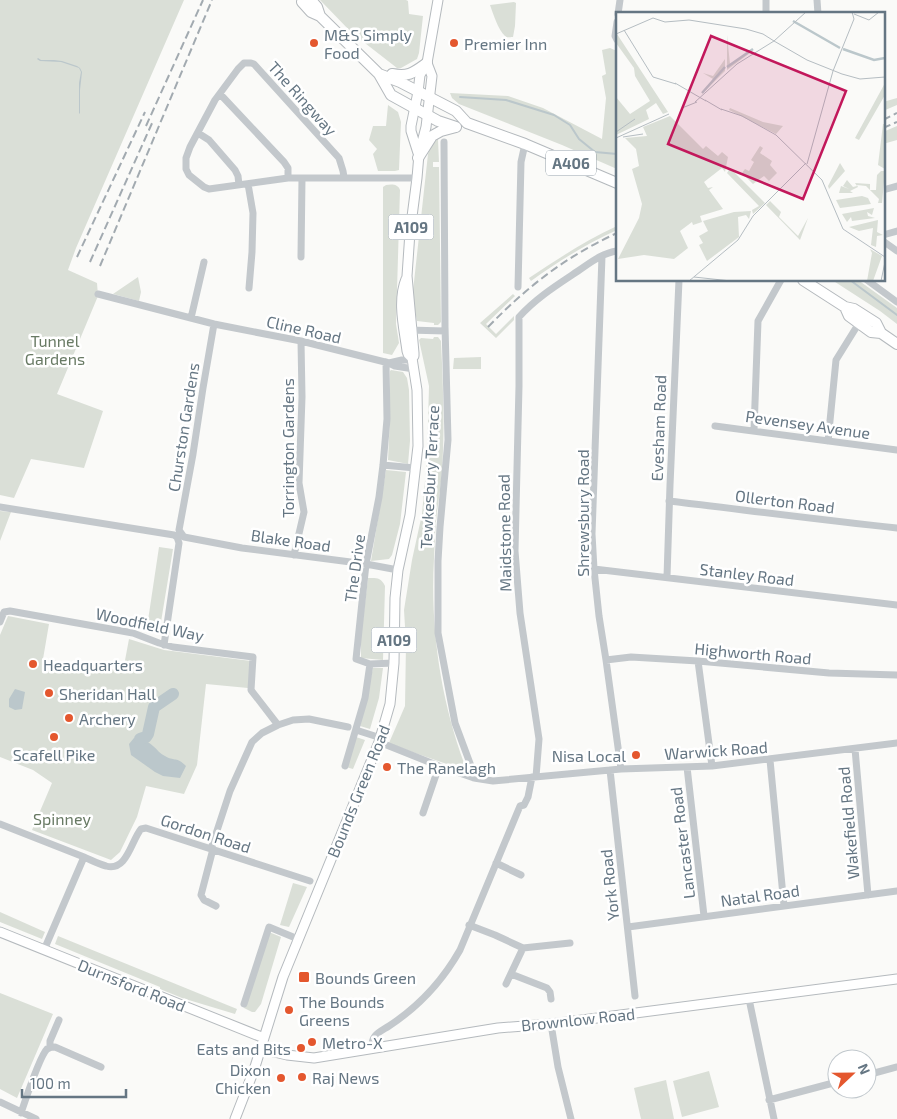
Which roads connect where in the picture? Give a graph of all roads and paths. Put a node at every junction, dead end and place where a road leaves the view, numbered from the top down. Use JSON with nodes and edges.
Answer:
{"nodes":[{"id":1,"x":438,"y":0,"type":"edge"},
{"id":2,"x":306,"y":1,"type":"edge"},
{"id":3,"x":427,"y":63,"type":"junction"},
{"id":4,"x":383,"y":76,"type":"junction"},
{"id":5,"x":418,"y":92,"type":"junction"},
{"id":6,"x":220,"y":94,"type":"junction"},
{"id":7,"x":429,"y":98,"type":"junction"},
{"id":8,"x":415,"y":106,"type":"junction"},
{"id":9,"x":427,"y":115,"type":"junction"},
{"id":10,"x":467,"y":123,"type":"junction"},
{"id":11,"x":456,"y":127,"type":"junction"},
{"id":12,"x":198,"y":133,"type":"junction"},
{"id":13,"x":444,"y":142,"type":"dead end"},
{"id":14,"x":525,"y":144,"type":"junction"},
{"id":15,"x":418,"y":156,"type":"junction"},
{"id":16,"x":344,"y":177,"type":"junction"},
{"id":17,"x":288,"y":178,"type":"junction"},
{"id":18,"x":302,"y":178,"type":"junction"},
{"id":19,"x":417,"y":178,"type":"junction"},
{"id":20,"x":616,"y":183,"type":"edge"},
{"id":21,"x":248,"y":184,"type":"junction"},
{"id":22,"x":239,"y":185,"type":"junction"},
{"id":23,"x":897,"y":186,"type":"edge"},
{"id":24,"x":884,"y":190,"type":"edge"},
{"id":25,"x":897,"y":231,"type":"edge"},
{"id":26,"x":884,"y":235,"type":"edge"},
{"id":27,"x":884,"y":242,"type":"edge"},
{"id":28,"x":616,"y":251,"type":"edge"},
{"id":29,"x":897,"y":252,"type":"edge"},
{"id":30,"x":602,"y":256,"type":"junction"},
{"id":31,"x":302,"y":257,"type":"dead end"},
{"id":32,"x":204,"y":262,"type":"dead end"},
{"id":33,"x":679,"y":281,"type":"edge"},
{"id":34,"x":780,"y":281,"type":"edge"},
{"id":35,"x":805,"y":281,"type":"edge"},
{"id":36,"x":868,"y":281,"type":"edge"},
{"id":37,"x":518,"y":287,"type":"dead end"},
{"id":38,"x":249,"y":288,"type":"dead end"},
{"id":39,"x":98,"y":294,"type":"dead end"},
{"id":40,"x":897,"y":302,"type":"edge"},
{"id":41,"x":845,"y":307,"type":"junction"},
{"id":42,"x":191,"y":318,"type":"junction"},
{"id":43,"x":860,"y":323,"type":"junction"},
{"id":44,"x":214,"y":324,"type":"junction"},
{"id":45,"x":408,"y":330,"type":"junction"},
{"id":46,"x":446,"y":331,"type":"junction"},
{"id":47,"x":881,"y":333,"type":"junction"},
{"id":48,"x":301,"y":341,"type":"junction"},
{"id":49,"x":897,"y":344,"type":"edge"},
{"id":50,"x":388,"y":362,"type":"junction"},
{"id":51,"x":413,"y":362,"type":"junction"},
{"id":52,"x":715,"y":426,"type":"dead end"},
{"id":53,"x":754,"y":430,"type":"junction"},
{"id":54,"x":828,"y":440,"type":"junction"},
{"id":55,"x":897,"y":450,"type":"edge"},
{"id":56,"x":383,"y":465,"type":"junction"},
{"id":57,"x":415,"y":468,"type":"junction"},
{"id":58,"x":669,"y":501,"type":"junction"},
{"id":59,"x":0,"y":507,"type":"edge"},
{"id":60,"x":897,"y":528,"type":"edge"},
{"id":61,"x":179,"y":536,"type":"junction"},
{"id":62,"x":294,"y":555,"type":"junction"},
{"id":63,"x":366,"y":564,"type":"junction"},
{"id":64,"x":594,"y":569,"type":"junction"},
{"id":65,"x":398,"y":570,"type":"junction"},
{"id":66,"x":667,"y":577,"type":"junction"},
{"id":67,"x":897,"y":606,"type":"edge"},
{"id":68,"x":0,"y":622,"type":"edge"},
{"id":69,"x":164,"y":645,"type":"junction"},
{"id":70,"x":606,"y":660,"type":"junction"},
{"id":71,"x":698,"y":661,"type":"junction"},
{"id":72,"x":394,"y":663,"type":"junction"},
{"id":73,"x":370,"y":664,"type":"junction"},
{"id":74,"x":897,"y":675,"type":"edge"},
{"id":75,"x":278,"y":725,"type":"junction"},
{"id":76,"x":348,"y":727,"type":"dead end"},
{"id":77,"x":356,"y":730,"type":"junction"},
{"id":78,"x":380,"y":740,"type":"junction"},
{"id":79,"x":897,"y":743,"type":"edge"},
{"id":80,"x":855,"y":749,"type":"junction"},
{"id":81,"x":770,"y":760,"type":"junction"},
{"id":82,"x":345,"y":766,"type":"dead end"},
{"id":83,"x":439,"y":766,"type":"junction"},
{"id":84,"x":712,"y":766,"type":"junction"},
{"id":85,"x":687,"y":767,"type":"junction"},
{"id":86,"x":621,"y":769,"type":"junction"},
{"id":87,"x":610,"y":770,"type":"junction"},
{"id":88,"x":534,"y":777,"type":"junction"},
{"id":89,"x":474,"y":778,"type":"junction"},
{"id":90,"x":423,"y":813,"type":"dead end"},
{"id":91,"x":0,"y":824,"type":"edge"},
{"id":92,"x":212,"y":849,"type":"junction"},
{"id":93,"x":84,"y":857,"type":"junction"},
{"id":94,"x":496,"y":863,"type":"junction"},
{"id":95,"x":521,"y":875,"type":"dead end"},
{"id":96,"x":310,"y":881,"type":"dead end"},
{"id":97,"x":897,"y":891,"type":"edge"},
{"id":98,"x":868,"y":895,"type":"junction"},
{"id":99,"x":216,"y":906,"type":"dead end"},
{"id":100,"x":784,"y":906,"type":"junction"},
{"id":101,"x":704,"y":916,"type":"junction"},
{"id":102,"x":469,"y":925,"type":"junction"},
{"id":103,"x":628,"y":927,"type":"junction"},
{"id":104,"x":0,"y":932,"type":"edge"},
{"id":105,"x":298,"y":939,"type":"junction"},
{"id":106,"x":570,"y":942,"type":"dead end"},
{"id":107,"x":523,"y":948,"type":"junction"},
{"id":108,"x":44,"y":950,"type":"junction"},
{"id":109,"x":511,"y":974,"type":"junction"},
{"id":110,"x":897,"y":979,"type":"edge"},
{"id":111,"x":506,"y":984,"type":"dead end"},
{"id":112,"x":635,"y":996,"type":"dead end"},
{"id":113,"x":551,"y":998,"type":"dead end"},
{"id":114,"x":749,"y":999,"type":"junction"},
{"id":115,"x":244,"y":1004,"type":"dead end"},
{"id":116,"x":58,"y":1020,"type":"dead end"},
{"id":117,"x":551,"y":1024,"type":"junction"},
{"id":118,"x":264,"y":1038,"type":"junction"},
{"id":119,"x":50,"y":1047,"type":"junction"},
{"id":120,"x":261,"y":1049,"type":"junction"},
{"id":121,"x":372,"y":1049,"type":"junction"},
{"id":122,"x":101,"y":1067,"type":"dead end"},
{"id":123,"x":897,"y":1067,"type":"edge"},
{"id":124,"x":877,"y":1072,"type":"edge"},
{"id":125,"x":827,"y":1085,"type":"edge"},
{"id":126,"x":769,"y":1100,"type":"junction"},
{"id":127,"x":0,"y":1102,"type":"edge"},
{"id":128,"x":22,"y":1113,"type":"junction"},
{"id":129,"x":238,"y":1118,"type":"edge"},
{"id":130,"x":36,"y":1119,"type":"edge"},
{"id":131,"x":571,"y":1119,"type":"edge"},
{"id":132,"x":774,"y":1119,"type":"edge"}],
"edges":[{"from":1,"to":3,"type":"main road","number":"A109"},
{"from":2,"to":4,"type":"highway","number":"A406"},
{"from":3,"to":4,"type":"highway"},
{"from":3,"to":5,"type":"main road","number":"A109"},
{"from":3,"to":7,"type":"main road","number":"A109"},
{"from":4,"to":5,"type":"highway","number":"A406"},
{"from":4,"to":8,"type":"highway"},
{"from":5,"to":7,"type":"highway","number":"A406"},
{"from":5,"to":8,"type":"main road","name":"Bounds Green Road","number":"A109"},
{"from":6,"to":12,"type":"street","name":"The Ringway"},
{"from":6,"to":16,"type":"street","name":"The Ringway"},
{"from":6,"to":17,"type":"street"},
{"from":7,"to":9,"type":"main road","number":"A109"},
{"from":7,"to":10,"type":"highway","number":"A406"},
{"from":8,"to":9,"type":"highway"},
{"from":8,"to":15,"type":"main road","name":"Bounds Green Road","number":"A109"},
{"from":9,"to":11,"type":"highway"},
{"from":9,"to":15,"type":"main road","name":"Bounds Green Road","number":"A109"},
{"from":10,"to":11,"type":"highway"},
{"from":10,"to":14,"type":"highway","number":"A406"},
{"from":11,"to":15,"type":"highway"},
{"from":12,"to":22,"type":"street"},
{"from":12,"to":22,"type":"street","name":"The Ringway"},
{"from":13,"to":46,"type":"street","name":"Tewkesbury Terrace"},
{"from":14,"to":20,"type":"highway","number":"A406"},
{"from":14,"to":37,"type":"street"},
{"from":15,"to":19,"type":"main road","name":"Bounds Green Road","number":"A109"},
{"from":16,"to":18,"type":"street","name":"The Ringway"},
{"from":16,"to":19,"type":"street","name":"The Ringway"},
{"from":17,"to":18,"type":"street","name":"The Ringway"},
{"from":17,"to":21,"type":"street","name":"The Ringway"},
{"from":18,"to":31,"type":"street"},
{"from":19,"to":45,"type":"main road","name":"Bounds Green Road","number":"A109"},
{"from":21,"to":22,"type":"street","name":"The Ringway"},
{"from":21,"to":38,"type":"street"},
{"from":23,"to":24,"type":"street"},
{"from":25,"to":26,"type":"street"},
{"from":27,"to":29,"type":"street"},
{"from":28,"to":30,"type":"street"},
{"from":30,"to":64,"type":"street","name":"Shrewsbury Road"},
{"from":30,"to":88,"type":"street","name":"Maidstone Road"},
{"from":32,"to":42,"type":"street"},
{"from":33,"to":58,"type":"street","name":"Evesham Road"},
{"from":34,"to":53,"type":"street"},
{"from":35,"to":41,"type":"highway"},
{"from":36,"to":40,"type":"street"},
{"from":39,"to":42,"type":"street","name":"Cline Road"},
{"from":41,"to":43,"type":"highway"},
{"from":41,"to":47,"type":"highway"},
{"from":42,"to":44,"type":"street","name":"Cline Road"},
{"from":43,"to":47,"type":"highway"},
{"from":43,"to":54,"type":"street"},
{"from":44,"to":48,"type":"street","name":"Cline Road"},
{"from":44,"to":61,"type":"street","name":"Churston Gardens"},
{"from":45,"to":46,"type":"street"},
{"from":45,"to":51,"type":"main road","name":"Bounds Green Road","number":"A109"},
{"from":46,"to":89,"type":"street","name":"Tewkesbury Terrace"},
{"from":47,"to":49,"type":"highway"},
{"from":48,"to":50,"type":"street","name":"Cline Road"},
{"from":48,"to":62,"type":"street","name":"Torrington Gardens"},
{"from":50,"to":51,"type":"street","name":"Cline Road"},
{"from":50,"to":56,"type":"street","name":"The Drive"},
{"from":51,"to":57,"type":"main road","name":"Bounds Green Road","number":"A109"},
{"from":52,"to":53,"type":"street","name":"Pevensey Avenue"},
{"from":53,"to":54,"type":"street","name":"Pevensey Avenue"},
{"from":54,"to":55,"type":"street","name":"Pevensey Avenue"},
{"from":56,"to":57,"type":"street"},
{"from":56,"to":63,"type":"street","name":"The Drive"},
{"from":57,"to":65,"type":"main road","name":"Bounds Green Road","number":"A109"},
{"from":58,"to":60,"type":"street","name":"Ollerton Road"},
{"from":58,"to":66,"type":"street","name":"Evesham Road"},
{"from":59,"to":61,"type":"street","name":"Blake Road"},
{"from":61,"to":62,"type":"street","name":"Blake Road"},
{"from":61,"to":69,"type":"street","name":"Churston Gardens"},
{"from":62,"to":63,"type":"street","name":"Blake Road"},
{"from":63,"to":65,"type":"street","name":"Blake Road"},
{"from":63,"to":73,"type":"street","name":"The Drive"},
{"from":64,"to":66,"type":"street","name":"Stanley Road"},
{"from":64,"to":70,"type":"street","name":"Shrewsbury Road"},
{"from":65,"to":72,"type":"main road","name":"Bounds Green Road","number":"A109"},
{"from":66,"to":67,"type":"street","name":"Stanley Road"},
{"from":68,"to":69,"type":"street","name":"Woodfield Way"},
{"from":69,"to":75,"type":"street","name":"Woodfield Way"},
{"from":70,"to":71,"type":"street","name":"Highworth Road"},
{"from":70,"to":86,"type":"street","name":"Shrewsbury Road"},
{"from":71,"to":74,"type":"street","name":"Highworth Road"},
{"from":71,"to":84,"type":"street"},
{"from":72,"to":73,"type":"street"},
{"from":72,"to":78,"type":"main road","name":"Bounds Green Road","number":"A109"},
{"from":73,"to":77,"type":"street"},
{"from":75,"to":76,"type":"street"},
{"from":75,"to":92,"type":"street"},
{"from":77,"to":78,"type":"street"},
{"from":77,"to":82,"type":"street"},
{"from":78,"to":83,"type":"street"},
{"from":78,"to":105,"type":"main road","name":"Bounds Green Road","number":"A109"},
{"from":79,"to":80,"type":"street","name":"Warwick Road"},
{"from":80,"to":81,"type":"street","name":"Warwick Road"},
{"from":80,"to":98,"type":"street","name":"Wakefield Road"},
{"from":81,"to":84,"type":"street","name":"Warwick Road"},
{"from":81,"to":100,"type":"street"},
{"from":83,"to":89,"type":"street"},
{"from":83,"to":90,"type":"street"},
{"from":84,"to":85,"type":"street","name":"Warwick Road"},
{"from":85,"to":86,"type":"street","name":"Warwick Road"},
{"from":85,"to":101,"type":"street","name":"Lancaster Road"},
{"from":86,"to":87,"type":"street","name":"Warwick Road"},
{"from":87,"to":88,"type":"street","name":"Warwick Road"},
{"from":87,"to":103,"type":"street","name":"York Road"},
{"from":88,"to":89,"type":"street","name":"Warwick Road"},
{"from":88,"to":94,"type":"street","name":"Maidstone Road"},
{"from":91,"to":93,"type":"street"},
{"from":92,"to":93,"type":"street","name":"Gordon Road"},
{"from":92,"to":96,"type":"street","name":"Gordon Road"},
{"from":92,"to":99,"type":"street"},
{"from":93,"to":108,"type":"street"},
{"from":94,"to":95,"type":"street"},
{"from":94,"to":102,"type":"street"},
{"from":97,"to":98,"type":"street","name":"Natal Road"},
{"from":98,"to":100,"type":"street","name":"Natal Road"},
{"from":100,"to":101,"type":"street","name":"Natal Road"},
{"from":101,"to":103,"type":"street","name":"Natal Road"},
{"from":102,"to":107,"type":"street"},
{"from":102,"to":121,"type":"street"},
{"from":103,"to":112,"type":"street","name":"York Road"},
{"from":104,"to":108,"type":"main road","name":"Durnsford Road"},
{"from":105,"to":115,"type":"street"},
{"from":105,"to":118,"type":"main road","name":"Bounds Green Road","number":"A109"},
{"from":106,"to":107,"type":"street"},
{"from":107,"to":109,"type":"street"},
{"from":108,"to":118,"type":"main road","name":"Durnsford Road"},
{"from":109,"to":111,"type":"street"},
{"from":109,"to":113,"type":"street"},
{"from":110,"to":114,"type":"main road","name":"Brownlow Road"},
{"from":114,"to":117,"type":"main road","name":"Brownlow Road"},
{"from":114,"to":126,"type":"street"},
{"from":116,"to":119,"type":"street"},
{"from":117,"to":121,"type":"main road","name":"Brownlow Road"},
{"from":117,"to":131,"type":"street"},
{"from":118,"to":120,"type":"main road","name":"Bounds Green Road","number":"A109"},
{"from":119,"to":122,"type":"street"},
{"from":119,"to":128,"type":"street"},
{"from":120,"to":121,"type":"main road","name":"Brownlow Road"},
{"from":120,"to":129,"type":"main road","name":"Bounds Green Road","number":"A109"},
{"from":123,"to":124,"type":"street"},
{"from":125,"to":126,"type":"street"},
{"from":126,"to":132,"type":"street"},
{"from":127,"to":128,"type":"street"},
{"from":128,"to":130,"type":"street"}]}
